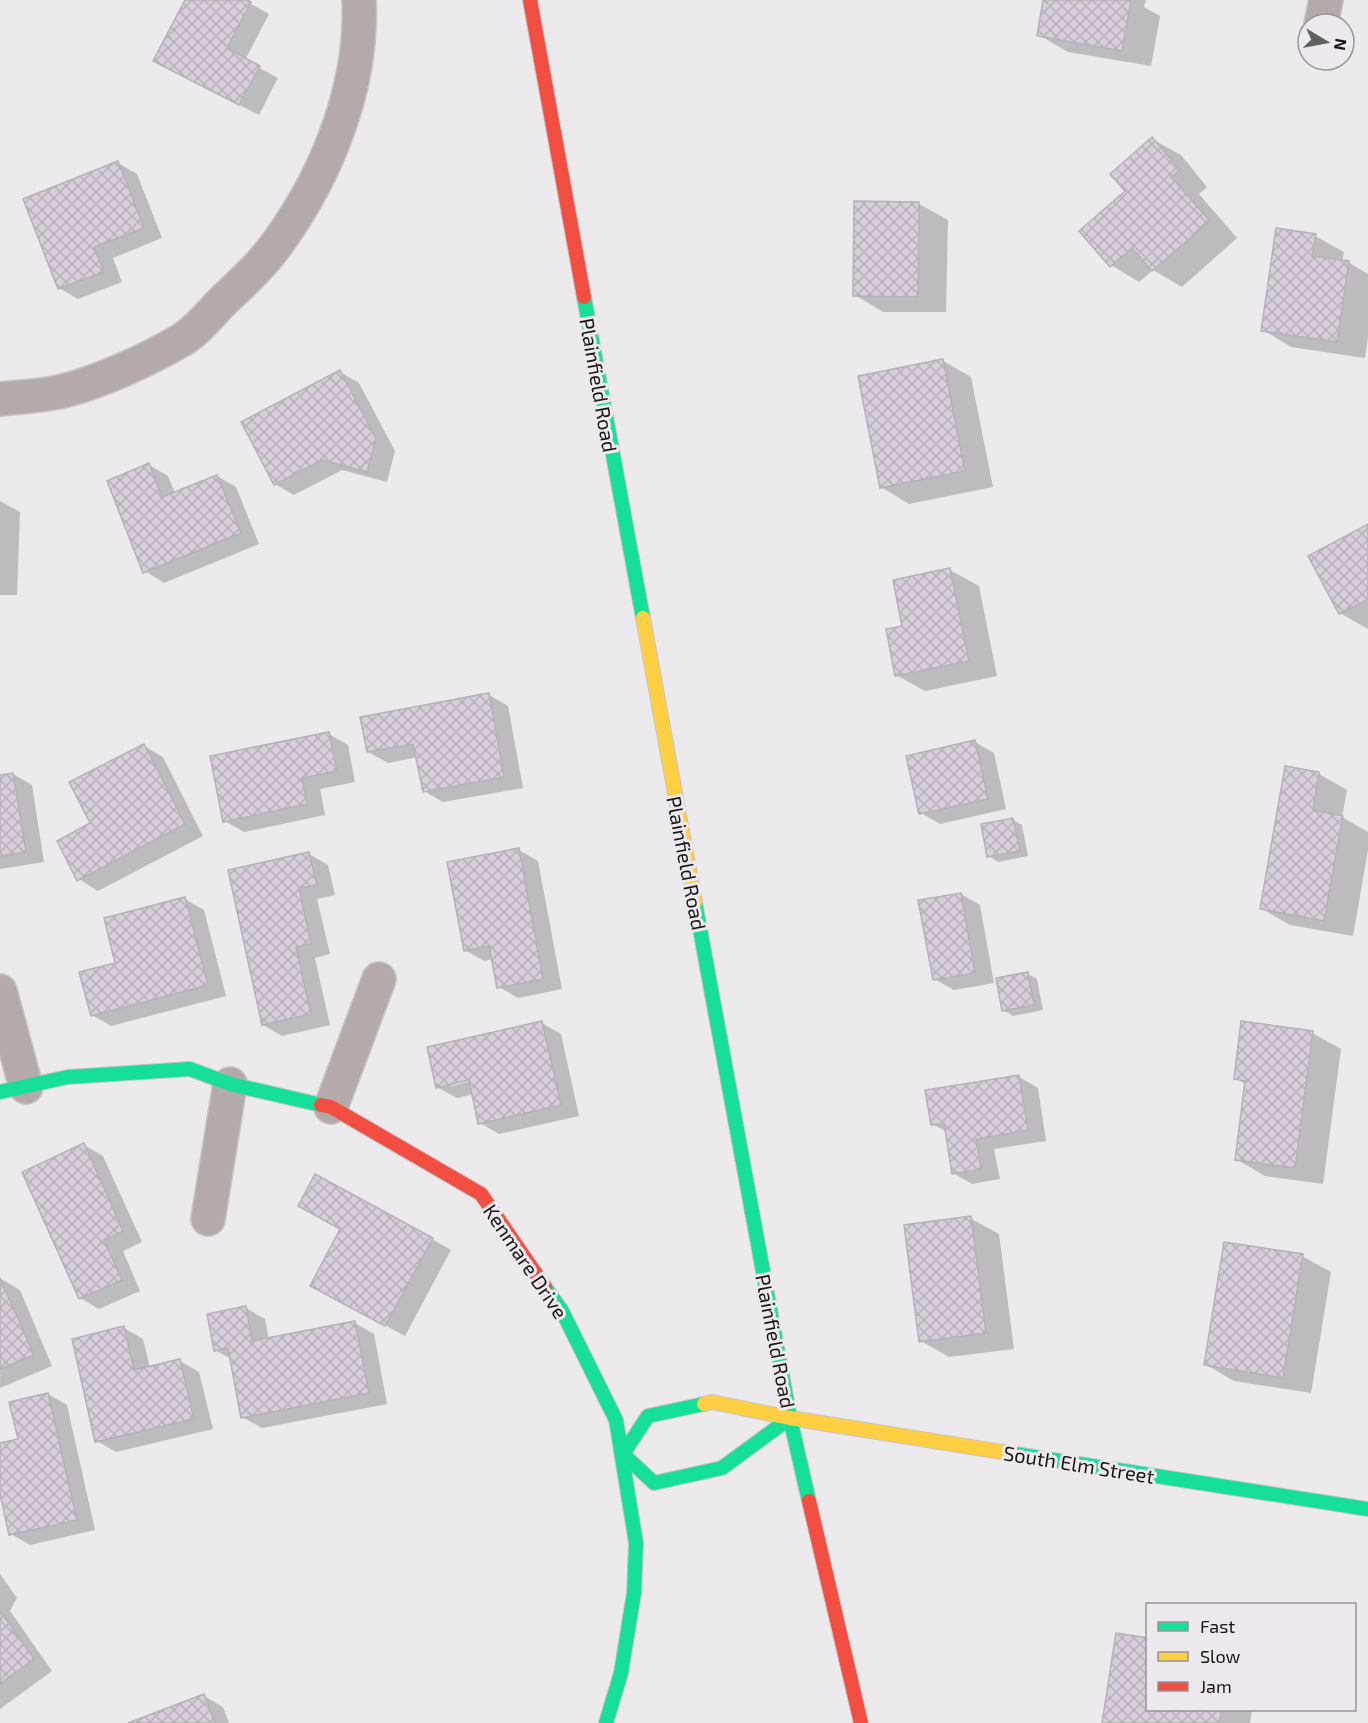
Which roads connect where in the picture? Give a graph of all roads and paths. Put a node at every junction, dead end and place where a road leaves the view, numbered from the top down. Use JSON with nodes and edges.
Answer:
{"nodes":[{"id":1,"x":359,"y":0,"type":"edge"},
{"id":2,"x":530,"y":0,"type":"edge"},
{"id":3,"x":0,"y":399,"type":"edge"},
{"id":4,"x":379,"y":979,"type":"dead end"},
{"id":5,"x":0,"y":991,"type":"edge"},
{"id":6,"x":230,"y":1084,"type":"junction"},
{"id":7,"x":13,"y":1090,"type":"edge"},
{"id":8,"x":331,"y":1107,"type":"junction"},
{"id":9,"x":208,"y":1219,"type":"dead end"},
{"id":10,"x":790,"y":1418,"type":"junction"},
{"id":11,"x":623,"y":1454,"type":"junction"},
{"id":12,"x":1368,"y":1509,"type":"edge"},
{"id":13,"x":606,"y":1723,"type":"edge"},
{"id":14,"x":861,"y":1723,"type":"edge"}],
"edges":[{"from":1,"to":3,"type":"street"},
{"from":2,"to":10,"type":"street","name":"Plainfield Road"},
{"from":4,"to":8,"type":"street"},
{"from":5,"to":7,"type":"street","name":"Kenmare Drive"},
{"from":6,"to":7,"type":"street","name":"Kenmare Drive"},
{"from":6,"to":8,"type":"street","name":"Kenmare Drive"},
{"from":6,"to":9,"type":"street"},
{"from":8,"to":11,"type":"street","name":"Kenmare Drive"},
{"from":10,"to":11,"type":"street"},
{"from":10,"to":11,"type":"street"},
{"from":10,"to":12,"type":"street","name":"South Elm Street"},
{"from":10,"to":14,"type":"street","name":"Plainfield Road"},
{"from":11,"to":13,"type":"street","name":"Kenmare Drive"}]}
